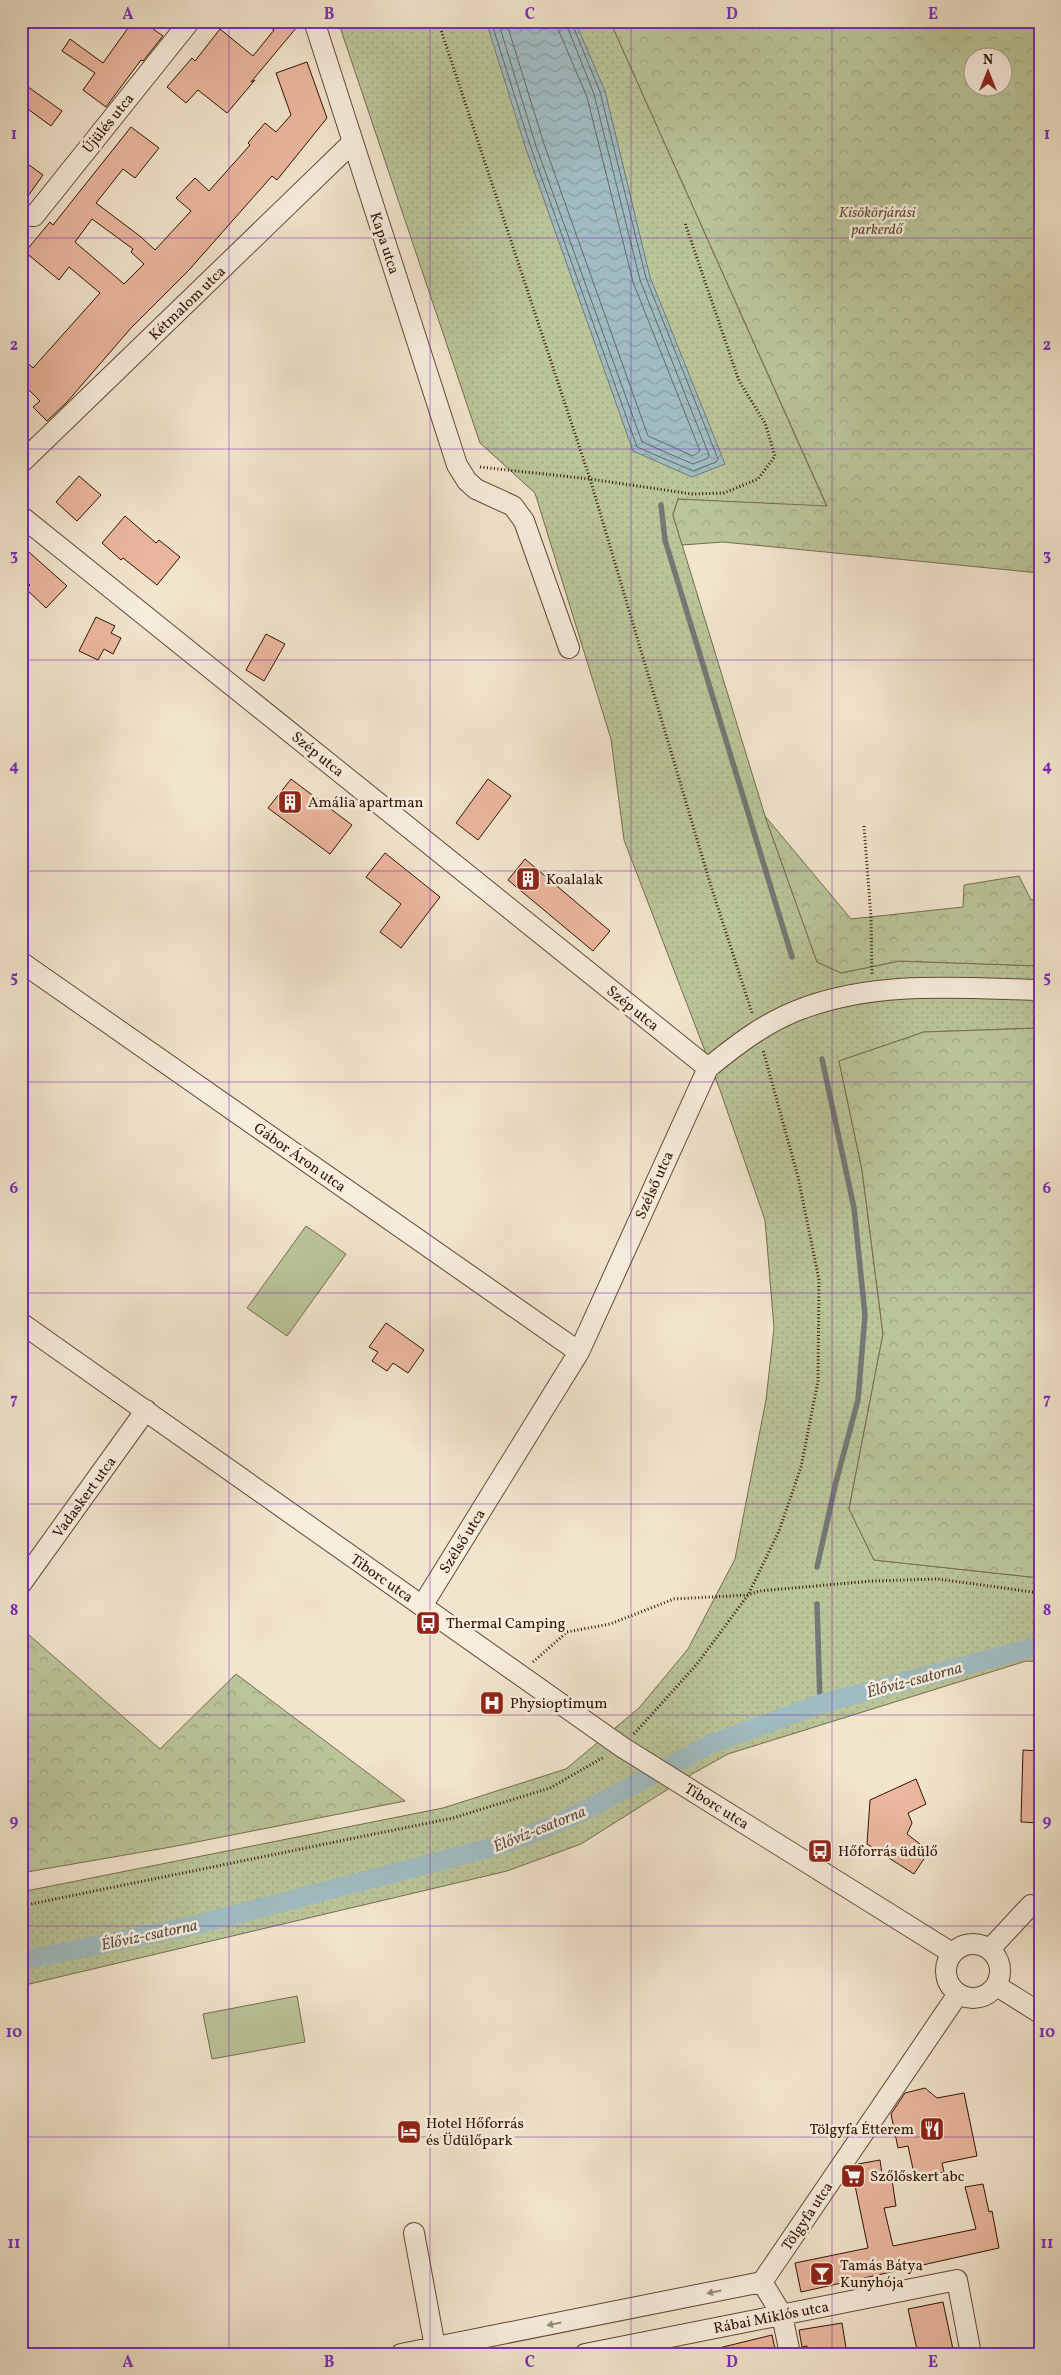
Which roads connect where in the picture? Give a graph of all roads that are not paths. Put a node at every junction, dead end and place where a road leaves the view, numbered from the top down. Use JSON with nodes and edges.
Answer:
{"nodes":[{"id":1,"x":314,"y":21,"type":"edge"},
{"id":2,"x":186,"y":23,"type":"edge"},
{"id":3,"x":352,"y":144,"type":"junction"},
{"id":4,"x":21,"y":215,"type":"edge"},
{"id":5,"x":21,"y":462,"type":"edge"},
{"id":6,"x":21,"y":516,"type":"edge"},
{"id":7,"x":569,"y":648,"type":"dead end"},
{"id":8,"x":21,"y":962,"type":"edge"},
{"id":9,"x":1040,"y":990,"type":"edge"},
{"id":10,"x":708,"y":1068,"type":"junction"},
{"id":11,"x":21,"y":1323,"type":"edge"},
{"id":12,"x":579,"y":1352,"type":"junction"},
{"id":13,"x":146,"y":1410,"type":"junction"},
{"id":14,"x":21,"y":1584,"type":"edge"},
{"id":15,"x":422,"y":1606,"type":"junction"},
{"id":16,"x":1031,"y":1905,"type":"dead end"},
{"id":17,"x":990,"y":1949,"type":"junction"},
{"id":18,"x":952,"y":1953,"type":"junction"},
{"id":19,"x":997,"y":1986,"type":"junction"},
{"id":20,"x":958,"y":1994,"type":"junction"},
{"id":21,"x":1040,"y":2013,"type":"edge"},
{"id":22,"x":414,"y":2233,"type":"dead end"},
{"id":23,"x":762,"y":2282,"type":"junction"},
{"id":24,"x":782,"y":2315,"type":"junction"},
{"id":25,"x":434,"y":2351,"type":"edge"},
{"id":26,"x":597,"y":2353,"type":"edge"},
{"id":27,"x":401,"y":2354,"type":"edge"},
{"id":28,"x":790,"y":2354,"type":"edge"},
{"id":29,"x":972,"y":2354,"type":"edge"}],
"edges":[{"from":1,"to":3,"type":"street","name":"Kapa utca"},
{"from":2,"to":4,"type":"street","name":"Újülés utca"},
{"from":3,"to":5,"type":"street","name":"Kétmalom utca"},
{"from":3,"to":7,"type":"street","name":"Kapa utca"},
{"from":6,"to":10,"type":"street","name":"Szép utca"},
{"from":8,"to":12,"type":"street","name":"Gábor Áron utca"},
{"from":9,"to":10,"type":"street","name":"Szélső utca"},
{"from":10,"to":12,"type":"street","name":"Szélső utca"},
{"from":11,"to":13,"type":"street","name":"Tiborc utca"},
{"from":12,"to":15,"type":"street","name":"Szélső utca"},
{"from":13,"to":14,"type":"street","name":"Vadaskert utca"},
{"from":13,"to":15,"type":"street","name":"Tiborc utca"},
{"from":15,"to":18,"type":"street","name":"Tiborc utca"},
{"from":16,"to":17,"type":"street"},
{"from":17,"to":18,"type":"street"},
{"from":17,"to":19,"type":"street"},
{"from":18,"to":20,"type":"street"},
{"from":19,"to":20,"type":"street"},
{"from":19,"to":21,"type":"street"},
{"from":20,"to":23,"type":"street","name":"Tölgyfa utca"},
{"from":22,"to":25,"type":"street"},
{"from":23,"to":24,"type":"street"},
{"from":23,"to":25,"type":"street","one_way":true},
{"from":24,"to":26,"type":"street","name":"Rábai Miklós utca"},
{"from":24,"to":28,"type":"street"},
{"from":24,"to":29,"type":"street","name":"Rábai Miklós utca"},
{"from":25,"to":27,"type":"street"}]}
